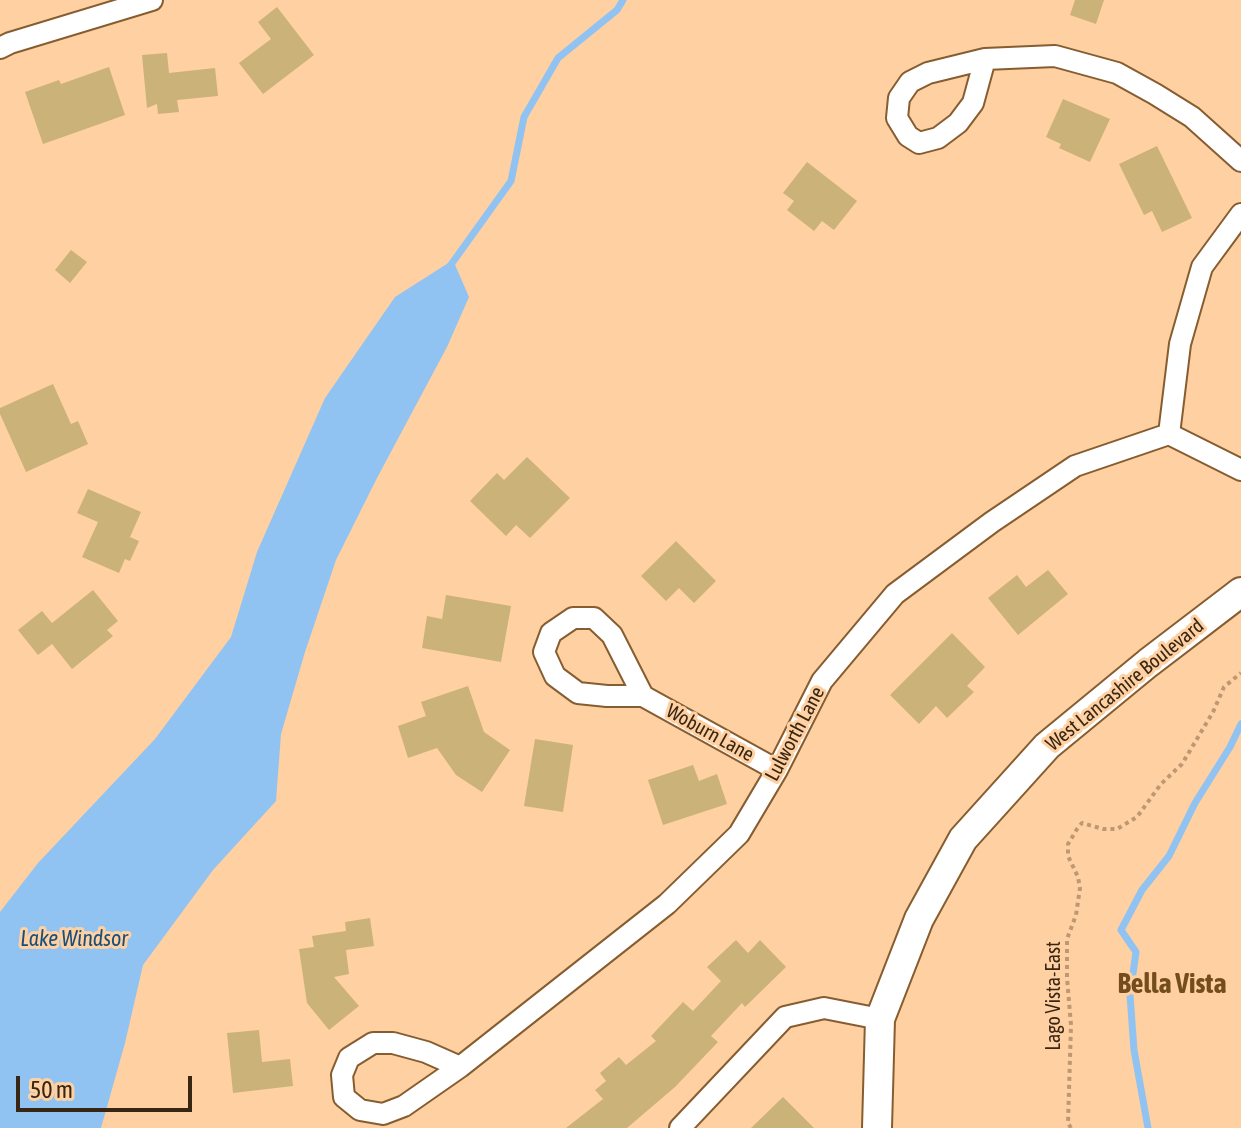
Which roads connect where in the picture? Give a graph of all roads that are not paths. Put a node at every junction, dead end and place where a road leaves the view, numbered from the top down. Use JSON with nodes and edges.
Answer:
{"nodes":[{"id":1,"x":152,"y":0,"type":"edge"},
{"id":2,"x":0,"y":48,"type":"edge"},
{"id":3,"x":985,"y":59,"type":"junction"},
{"id":4,"x":1241,"y":161,"type":"edge"},
{"id":5,"x":1241,"y":214,"type":"edge"},
{"id":6,"x":1169,"y":434,"type":"junction"},
{"id":7,"x":1241,"y":470,"type":"edge"},
{"id":8,"x":1241,"y":592,"type":"edge"},
{"id":9,"x":643,"y":696,"type":"junction"},
{"id":10,"x":777,"y":770,"type":"junction"},
{"id":11,"x":880,"y":1019,"type":"junction"},
{"id":12,"x":460,"y":1067,"type":"junction"},
{"id":13,"x":680,"y":1128,"type":"edge"},
{"id":14,"x":877,"y":1128,"type":"edge"}],
"edges":[{"from":1,"to":2,"type":"street"},
{"from":3,"to":3,"type":"street"},
{"from":3,"to":4,"type":"street"},
{"from":5,"to":6,"type":"street"},
{"from":6,"to":7,"type":"street"},
{"from":6,"to":10,"type":"street","name":"Lulworth Lane"},
{"from":8,"to":11,"type":"main road","name":"West Lancashire Boulevard"},
{"from":9,"to":9,"type":"street","name":"Woburn Lane"},
{"from":9,"to":10,"type":"street","name":"Woburn Lane"},
{"from":10,"to":12,"type":"street","name":"Lulworth Lane"},
{"from":11,"to":13,"type":"street"},
{"from":11,"to":14,"type":"main road","name":"West Lancashire Boulevard"},
{"from":12,"to":12,"type":"street","name":"Lulworth Lane"}]}
